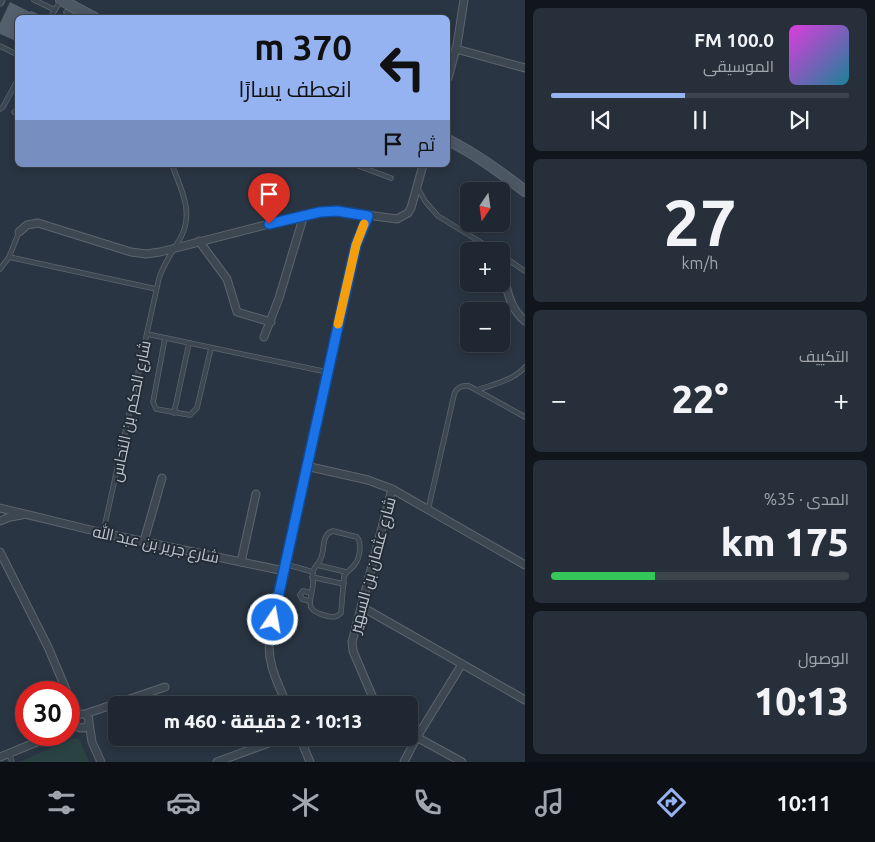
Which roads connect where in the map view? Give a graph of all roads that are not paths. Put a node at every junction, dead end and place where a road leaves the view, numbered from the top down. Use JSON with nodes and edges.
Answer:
{"nodes":[{"id":1,"x":34,"y":0,"type":"edge"},
{"id":2,"x":61,"y":0,"type":"edge"},
{"id":3,"x":464,"y":0,"type":"edge"},
{"id":4,"x":55,"y":10,"type":"junction"},
{"id":5,"x":66,"y":12,"type":"dead end"},
{"id":6,"x":52,"y":15,"type":"edge"},
{"id":7,"x":72,"y":15,"type":"edge"},
{"id":8,"x":89,"y":15,"type":"edge"},
{"id":9,"x":0,"y":46,"type":"edge"},
{"id":10,"x":456,"y":49,"type":"junction"},
{"id":11,"x":15,"y":53,"type":"edge"},
{"id":12,"x":525,"y":68,"type":"edge"},
{"id":13,"x":450,"y":71,"type":"edge"},
{"id":14,"x":15,"y":85,"type":"edge"},
{"id":15,"x":0,"y":97,"type":"edge"},
{"id":16,"x":7,"y":101,"type":"junction"},
{"id":17,"x":0,"y":109,"type":"edge"},
{"id":18,"x":450,"y":141,"type":"edge"},
{"id":19,"x":173,"y":167,"type":"edge"},
{"id":20,"x":361,"y":167,"type":"edge"},
{"id":21,"x":422,"y":167,"type":"edge"},
{"id":22,"x":391,"y":178,"type":"dead end"},
{"id":23,"x":417,"y":187,"type":"junction"},
{"id":24,"x":525,"y":191,"type":"edge"},
{"id":25,"x":304,"y":215,"type":"junction"},
{"id":26,"x":368,"y":216,"type":"junction"},
{"id":27,"x":19,"y":232,"type":"joint"},
{"id":28,"x":198,"y":241,"type":"junction"},
{"id":29,"x":480,"y":242,"type":"edge"},
{"id":30,"x":173,"y":248,"type":"junction"},
{"id":31,"x":10,"y":257,"type":"junction"},
{"id":32,"x":510,"y":261,"type":"edge"},
{"id":33,"x":0,"y":269,"type":"edge"},
{"id":34,"x":525,"y":272,"type":"edge"},
{"id":35,"x":156,"y":289,"type":"junction"},
{"id":36,"x":508,"y":292,"type":"edge"},
{"id":37,"x":525,"y":321,"type":"edge"},
{"id":38,"x":271,"y":322,"type":"junction"},
{"id":39,"x":147,"y":334,"type":"junction"},
{"id":40,"x":264,"y":337,"type":"dead end"},
{"id":41,"x":165,"y":338,"type":"junction"},
{"id":42,"x":189,"y":343,"type":"junction"},
{"id":43,"x":211,"y":348,"type":"junction"},
{"id":44,"x":525,"y":367,"type":"edge"},
{"id":45,"x":327,"y":372,"type":"junction"},
{"id":46,"x":477,"y":390,"type":"junction"},
{"id":47,"x":174,"y":413,"type":"junction"},
{"id":48,"x":525,"y":417,"type":"edge"},
{"id":49,"x":306,"y":466,"type":"junction"},
{"id":50,"x":162,"y":478,"type":"dead end"},
{"id":51,"x":392,"y":489,"type":"junction"},
{"id":52,"x":256,"y":494,"type":"dead end"},
{"id":53,"x":0,"y":508,"type":"edge"},
{"id":54,"x":428,"y":510,"type":"junction"},
{"id":55,"x":27,"y":516,"type":"junction"},
{"id":56,"x":0,"y":521,"type":"edge"},
{"id":57,"x":103,"y":533,"type":"junction"},
{"id":58,"x":144,"y":541,"type":"junction"},
{"id":59,"x":0,"y":552,"type":"edge"},
{"id":60,"x":242,"y":562,"type":"junction"},
{"id":61,"x":317,"y":565,"type":"junction"},
{"id":62,"x":525,"y":565,"type":"edge"},
{"id":63,"x":285,"y":568,"type":"junction"},
{"id":64,"x":346,"y":572,"type":"junction"},
{"id":65,"x":313,"y":574,"type":"junction"},
{"id":66,"x":344,"y":584,"type":"junction"},
{"id":67,"x":311,"y":593,"type":"junction"},
{"id":68,"x":309,"y":602,"type":"junction"},
{"id":69,"x":362,"y":607,"type":"junction"},
{"id":70,"x":462,"y":664,"type":"junction"},
{"id":71,"x":63,"y":681,"type":"edge"},
{"id":72,"x":165,"y":687,"type":"dead end"},
{"id":73,"x":283,"y":696,"type":"edge"},
{"id":74,"x":372,"y":696,"type":"edge"},
{"id":75,"x":525,"y":700,"type":"edge"},
{"id":76,"x":80,"y":709,"type":"edge"},
{"id":77,"x":105,"y":709,"type":"junction"},
{"id":78,"x":80,"y":714,"type":"edge"},
{"id":79,"x":84,"y":714,"type":"junction"},
{"id":80,"x":89,"y":722,"type":"junction"},
{"id":81,"x":81,"y":728,"type":"joint"},
{"id":82,"x":418,"y":735,"type":"edge"},
{"id":83,"x":418,"y":738,"type":"edge"},
{"id":84,"x":92,"y":742,"type":"junction"},
{"id":85,"x":26,"y":746,"type":"edge"},
{"id":86,"x":260,"y":746,"type":"edge"},
{"id":87,"x":303,"y":746,"type":"edge"},
{"id":88,"x":412,"y":746,"type":"edge"},
{"id":89,"x":9,"y":753,"type":"junction"},
{"id":90,"x":0,"y":757,"type":"edge"},
{"id":91,"x":12,"y":762,"type":"edge"},
{"id":92,"x":101,"y":762,"type":"edge"},
{"id":93,"x":217,"y":762,"type":"edge"},
{"id":94,"x":310,"y":762,"type":"edge"},
{"id":95,"x":404,"y":762,"type":"edge"},
{"id":96,"x":462,"y":762,"type":"edge"}],
"edges":[{"from":1,"to":4,"type":"lane"},
{"from":2,"to":4,"type":"lane"},
{"from":2,"to":8,"type":"street"},
{"from":3,"to":10,"type":"street"},
{"from":4,"to":6,"type":"lane"},
{"from":5,"to":7,"type":"lane"},
{"from":9,"to":11,"type":"lane"},
{"from":10,"to":12,"type":"street"},
{"from":10,"to":13,"type":"street"},
{"from":14,"to":16,"type":"lane"},
{"from":15,"to":16,"type":"lane"},
{"from":16,"to":17,"type":"lane"},
{"from":18,"to":24,"type":"street"},
{"from":19,"to":30,"type":"lane","name":"شارع الحكم بن النحاس"},
{"from":20,"to":22,"type":"lane"},
{"from":21,"to":23,"type":"street"},
{"from":23,"to":26,"type":"street"},
{"from":23,"to":29,"type":"lane"},
{"from":25,"to":26,"type":"street"},
{"from":25,"to":28,"type":"street"},
{"from":25,"to":38,"type":"street"},
{"from":26,"to":45,"type":"street"},
{"from":27,"to":30,"type":"street"},
{"from":27,"to":31,"type":"lane"},
{"from":28,"to":30,"type":"street"},
{"from":28,"to":38,"type":"street"},
{"from":30,"to":35,"type":"lane","name":"شارع الحكم بن النحاس"},
{"from":31,"to":33,"type":"lane"},
{"from":31,"to":35,"type":"lane"},
{"from":32,"to":34,"type":"lane"},
{"from":35,"to":39,"type":"lane","name":"شارع الحكم بن النحاس"},
{"from":36,"to":37,"type":"street"},
{"from":38,"to":40,"type":"street"},
{"from":39,"to":41,"type":"lane"},
{"from":39,"to":57,"type":"lane","name":"شارع الحكم بن النحاس"},
{"from":41,"to":42,"type":"lane"},
{"from":41,"to":47,"type":"lane"},
{"from":42,"to":43,"type":"lane"},
{"from":42,"to":47,"type":"lane"},
{"from":43,"to":45,"type":"lane"},
{"from":43,"to":47,"type":"lane"},
{"from":44,"to":46,"type":"lane"},
{"from":45,"to":49,"type":"street"},
{"from":46,"to":48,"type":"lane"},
{"from":46,"to":54,"type":"lane"},
{"from":49,"to":51,"type":"street"},
{"from":49,"to":63,"type":"street"},
{"from":50,"to":58,"type":"street"},
{"from":51,"to":54,"type":"street"},
{"from":51,"to":69,"type":"street","name":"شارع عثمان بن السهير"},
{"from":52,"to":60,"type":"street"},
{"from":53,"to":55,"type":"street","name":"شارع جرير بن عبد الله"},
{"from":54,"to":62,"type":"street"},
{"from":55,"to":56,"type":"street","name":"شارع جرير بن عبد الله"},
{"from":55,"to":57,"type":"street","name":"شارع جرير بن عبد الله"},
{"from":57,"to":58,"type":"street","name":"شارع جرير بن عبد الله"},
{"from":58,"to":60,"type":"street","name":"شارع جرير بن عبد الله"},
{"from":59,"to":71,"type":"street"},
{"from":60,"to":63,"type":"street","name":"شارع جرير بن عبد الله"},
{"from":61,"to":64,"type":"lane"},
{"from":61,"to":64,"type":"lane"},
{"from":61,"to":65,"type":"lane"},
{"from":63,"to":65,"type":"lane"},
{"from":63,"to":73,"type":"street"},
{"from":64,"to":66,"type":"lane"},
{"from":65,"to":66,"type":"lane"},
{"from":65,"to":67,"type":"lane"},
{"from":66,"to":68,"type":"lane"},
{"from":67,"to":68,"type":"lane"},
{"from":67,"to":68,"type":"lane"},
{"from":69,"to":70,"type":"street"},
{"from":69,"to":74,"type":"street","name":"شارع عثمان بن السهير"},
{"from":70,"to":75,"type":"street"},
{"from":70,"to":82,"type":"street"},
{"from":72,"to":77,"type":"street"},
{"from":76,"to":79,"type":"street"},
{"from":77,"to":79,"type":"street"},
{"from":77,"to":80,"type":"street"},
{"from":78,"to":79,"type":"street"},
{"from":79,"to":80,"type":"street"},
{"from":80,"to":81,"type":"street"},
{"from":80,"to":84,"type":"street"},
{"from":81,"to":84,"type":"street"},
{"from":83,"to":96,"type":"street"},
{"from":84,"to":92,"type":"street"},
{"from":85,"to":89,"type":"street"},
{"from":86,"to":93,"type":"street"},
{"from":87,"to":94,"type":"street"},
{"from":88,"to":95,"type":"street"},
{"from":89,"to":90,"type":"street"},
{"from":89,"to":91,"type":"lane"}]}
